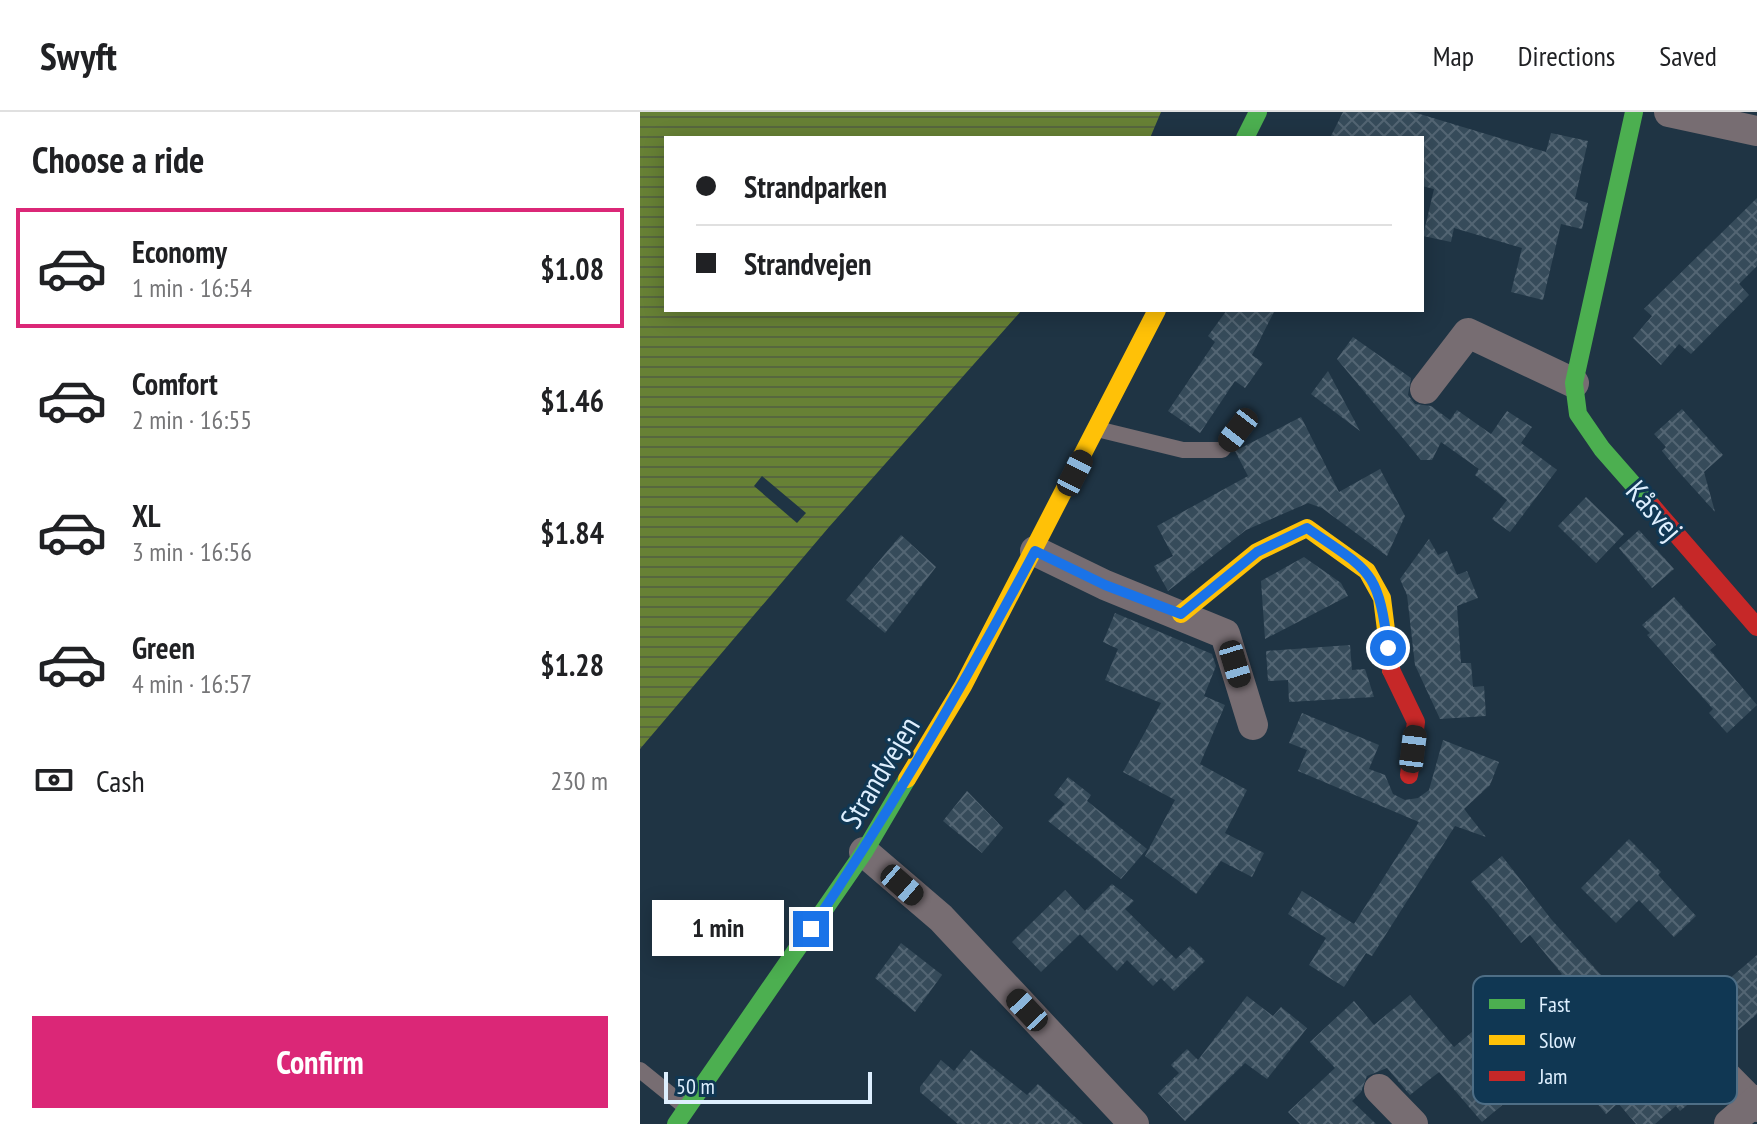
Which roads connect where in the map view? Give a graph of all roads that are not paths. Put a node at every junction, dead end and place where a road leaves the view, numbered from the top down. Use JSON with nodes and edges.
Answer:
{"nodes":[{"id":1,"x":1258,"y":112,"type":"edge"},
{"id":2,"x":1634,"y":112,"type":"edge"},
{"id":3,"x":1669,"y":112,"type":"edge"},
{"id":4,"x":1757,"y":131,"type":"edge"},
{"id":5,"x":1246,"y":136,"type":"edge"},
{"id":6,"x":1156,"y":312,"type":"edge"},
{"id":7,"x":1574,"y":383,"type":"junction"},
{"id":8,"x":1425,"y":389,"type":"dead end"},
{"id":9,"x":1097,"y":429,"type":"junction"},
{"id":10,"x":1238,"y":430,"type":"dead end"},
{"id":11,"x":1035,"y":551,"type":"junction"},
{"id":12,"x":1181,"y":614,"type":"junction"},
{"id":13,"x":1757,"y":627,"type":"edge"},
{"id":14,"x":1253,"y":725,"type":"dead end"},
{"id":15,"x":1409,"y":775,"type":"dead end"},
{"id":16,"x":864,"y":852,"type":"junction"},
{"id":17,"x":640,"y":1070,"type":"edge"},
{"id":18,"x":1737,"y":1085,"type":"edge"},
{"id":19,"x":1379,"y":1089,"type":"dead end"},
{"id":20,"x":1756,"y":1104,"type":"edge"},
{"id":21,"x":682,"y":1117,"type":"edge"},
{"id":22,"x":1134,"y":1124,"type":"edge"},
{"id":23,"x":1413,"y":1124,"type":"edge"},
{"id":24,"x":1729,"y":1124,"type":"edge"}],
"edges":[{"from":1,"to":5,"type":"street"},
{"from":2,"to":7,"type":"street","name":"Kåsvej"},
{"from":3,"to":4,"type":"street"},
{"from":6,"to":9,"type":"street","name":"Strandvejen"},
{"from":7,"to":8,"type":"street"},
{"from":7,"to":13,"type":"street","name":"Kåsvej"},
{"from":9,"to":10,"type":"lane"},
{"from":9,"to":11,"type":"street","name":"Strandvejen"},
{"from":11,"to":12,"type":"street"},
{"from":11,"to":16,"type":"street","name":"Strandvejen"},
{"from":12,"to":14,"type":"street"},
{"from":12,"to":15,"type":"street"},
{"from":16,"to":21,"type":"street","name":"Strandvejen"},
{"from":16,"to":22,"type":"street"},
{"from":17,"to":21,"type":"lane"},
{"from":18,"to":20,"type":"street"},
{"from":19,"to":23,"type":"street"},
{"from":20,"to":24,"type":"street"}]}
